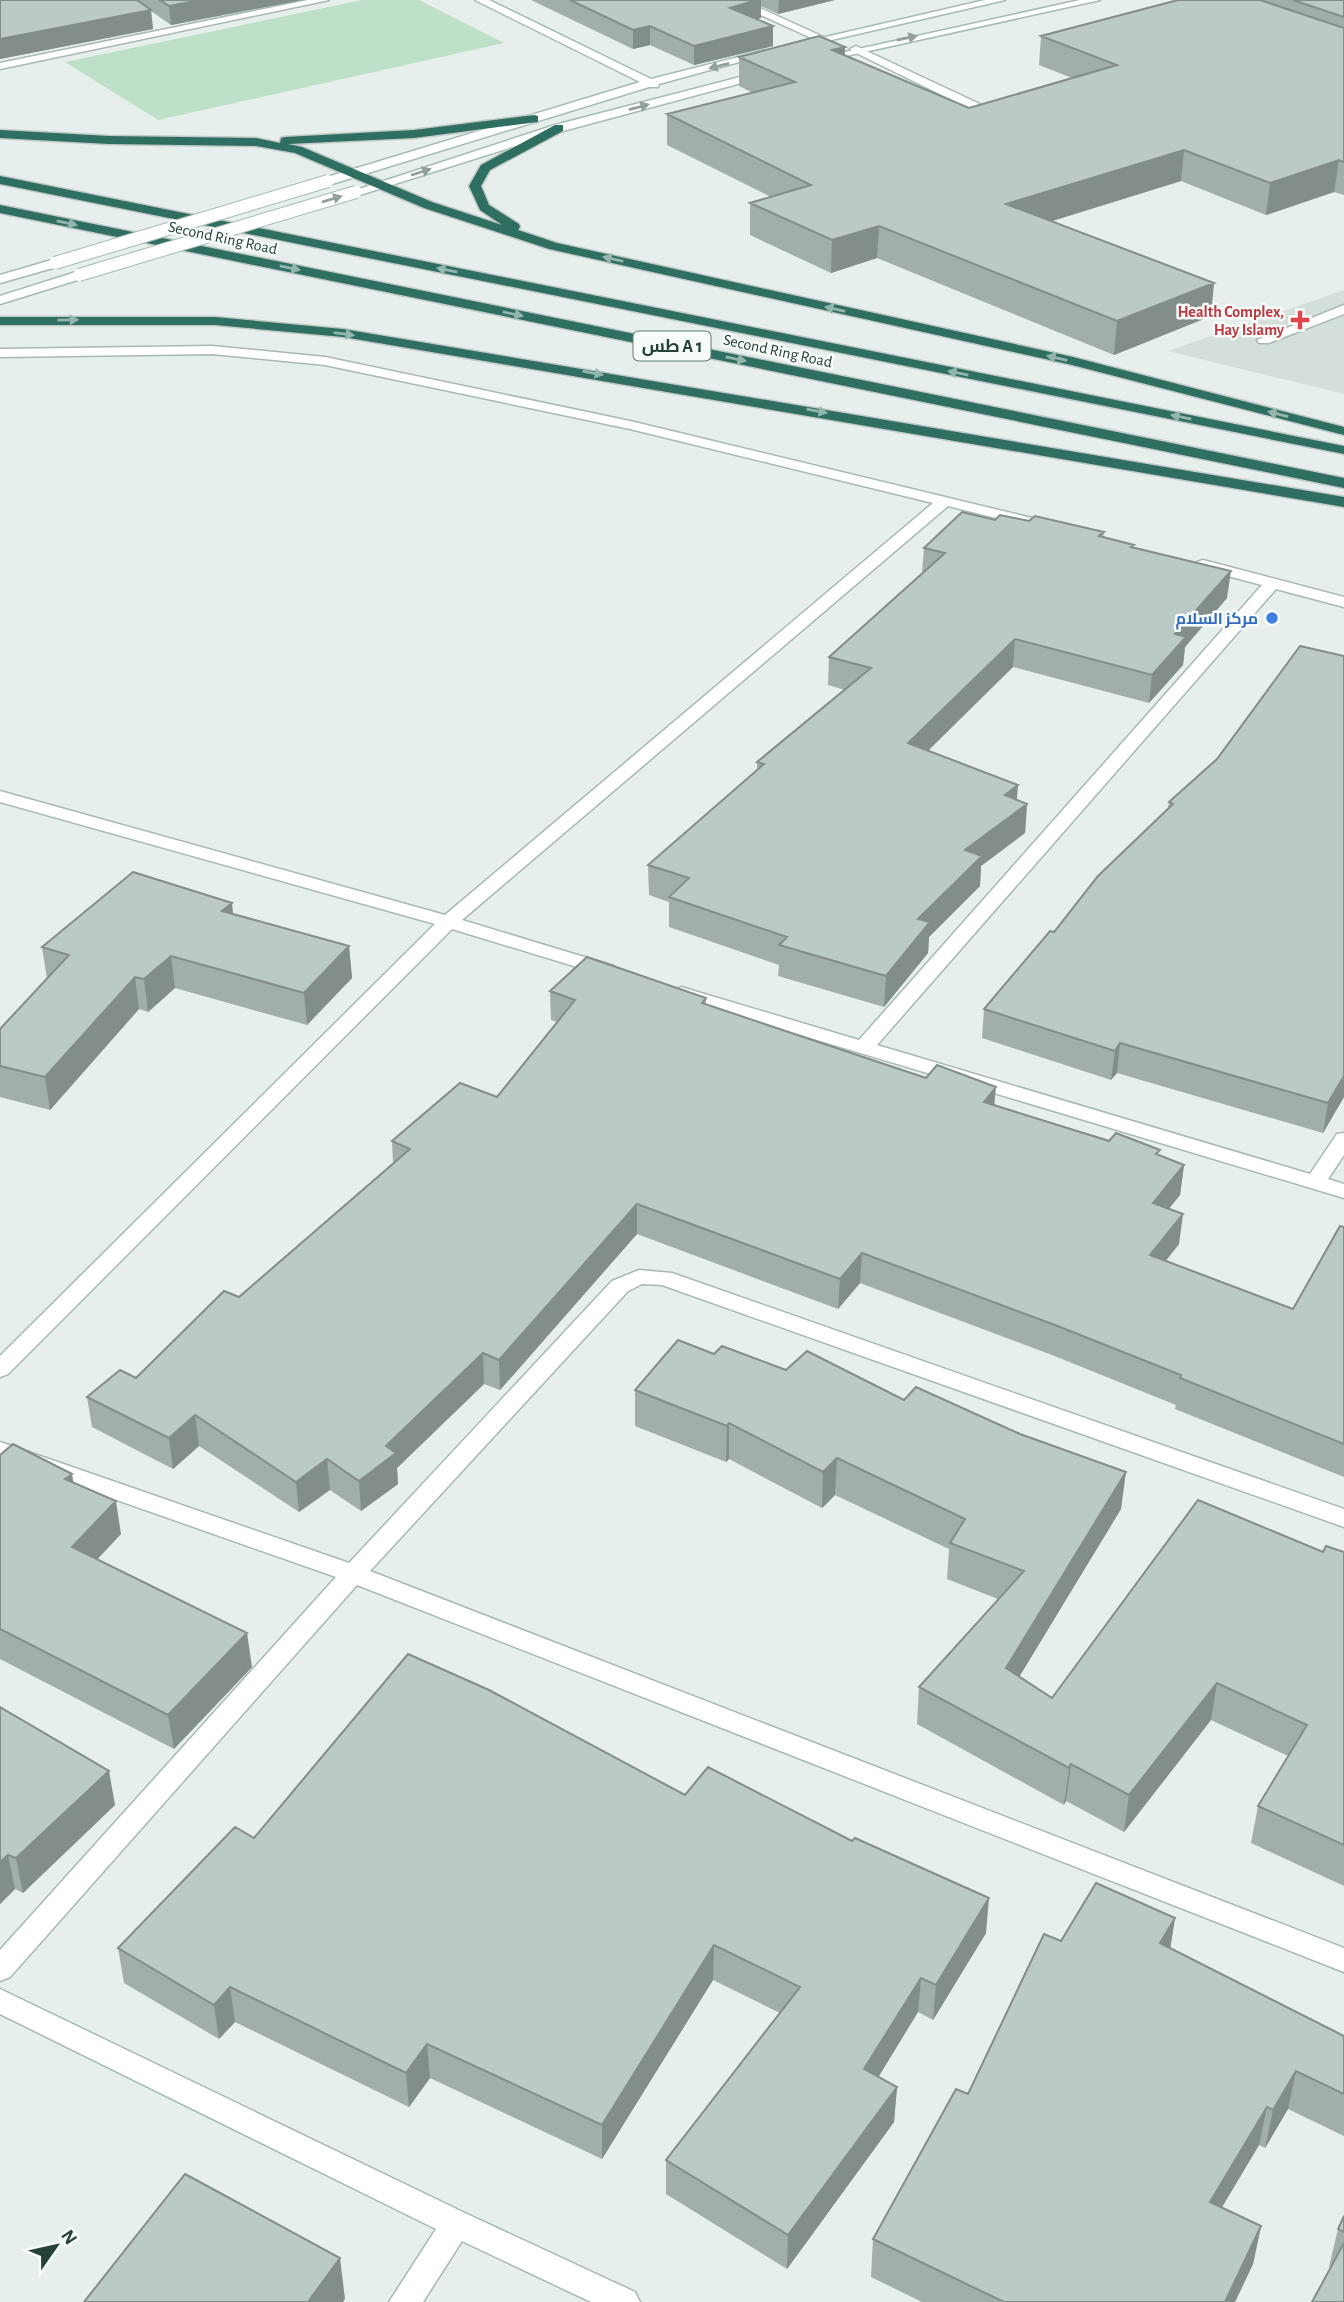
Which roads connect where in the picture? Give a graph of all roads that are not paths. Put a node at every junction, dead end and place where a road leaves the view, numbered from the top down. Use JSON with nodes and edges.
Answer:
{"nodes":[{"id":1,"x":324,"y":0,"type":"edge"},
{"id":2,"x":480,"y":0,"type":"edge"},
{"id":3,"x":733,"y":0,"type":"edge"},
{"id":4,"x":1000,"y":0,"type":"edge"},
{"id":5,"x":1095,"y":0,"type":"edge"},
{"id":6,"x":158,"y":24,"type":"edge"},
{"id":7,"x":169,"y":32,"type":"junction"},
{"id":8,"x":822,"y":39,"type":"junction"},
{"id":9,"x":856,"y":49,"type":"junction"},
{"id":10,"x":806,"y":62,"type":"edge"},
{"id":11,"x":0,"y":66,"type":"edge"},
{"id":12,"x":780,"y":69,"type":"edge"},
{"id":13,"x":650,"y":83,"type":"junction"},
{"id":14,"x":678,"y":97,"type":"junction"},
{"id":15,"x":534,"y":119,"type":"junction"},
{"id":16,"x":1010,"y":123,"type":"edge"},
{"id":17,"x":559,"y":128,"type":"junction"},
{"id":18,"x":0,"y":134,"type":"edge"},
{"id":19,"x":256,"y":142,"type":"junction"},
{"id":20,"x":353,"y":172,"type":"junction"},
{"id":21,"x":0,"y":180,"type":"edge"},
{"id":22,"x":379,"y":185,"type":"junction"},
{"id":23,"x":0,"y":209,"type":"edge"},
{"id":24,"x":554,"y":246,"type":"junction"},
{"id":25,"x":0,"y":279,"type":"edge"},
{"id":26,"x":0,"y":300,"type":"edge"},
{"id":27,"x":1344,"y":309,"type":"edge"},
{"id":28,"x":0,"y":321,"type":"edge"},
{"id":29,"x":1264,"y":340,"type":"dead end"},
{"id":30,"x":0,"y":353,"type":"edge"},
{"id":31,"x":1344,"y":431,"type":"edge"},
{"id":32,"x":1344,"y":450,"type":"edge"},
{"id":33,"x":1344,"y":483,"type":"edge"},
{"id":34,"x":946,"y":500,"type":"junction"},
{"id":35,"x":1344,"y":502,"type":"edge"},
{"id":36,"x":1065,"y":530,"type":"edge"},
{"id":37,"x":1183,"y":560,"type":"edge"},
{"id":38,"x":1273,"y":583,"type":"junction"},
{"id":39,"x":1344,"y":602,"type":"edge"},
{"id":40,"x":0,"y":796,"type":"edge"},
{"id":41,"x":447,"y":922,"type":"junction"},
{"id":42,"x":622,"y":975,"type":"edge"},
{"id":43,"x":662,"y":987,"type":"edge"},
{"id":44,"x":863,"y":1048,"type":"junction"},
{"id":45,"x":1344,"y":1139,"type":"edge"},
{"id":46,"x":1315,"y":1182,"type":"junction"},
{"id":47,"x":1344,"y":1191,"type":"edge"},
{"id":48,"x":0,"y":1369,"type":"edge"},
{"id":49,"x":0,"y":1450,"type":"edge"},
{"id":50,"x":1344,"y":1518,"type":"edge"},
{"id":51,"x":353,"y":1574,"type":"junction"},
{"id":52,"x":1344,"y":1960,"type":"edge"},
{"id":53,"x":0,"y":1969,"type":"edge"},
{"id":54,"x":0,"y":2001,"type":"edge"},
{"id":55,"x":456,"y":2224,"type":"junction"},
{"id":56,"x":405,"y":2302,"type":"edge"},
{"id":57,"x":624,"y":2302,"type":"edge"}],
"edges":[{"from":1,"to":7,"type":"street"},
{"from":2,"to":13,"type":"street"},
{"from":3,"to":8,"type":"street"},
{"from":4,"to":8,"type":"street"},
{"from":9,"to":5,"type":"street","one_way":true},
{"from":6,"to":7,"type":"street"},
{"from":7,"to":11,"type":"street"},
{"from":8,"to":13,"type":"street","one_way":true},
{"from":9,"to":10,"type":"street"},
{"from":9,"to":16,"type":"street"},
{"from":12,"to":14,"type":"street"},
{"from":13,"to":14,"type":"street"},
{"from":13,"to":15,"type":"street"},
{"from":17,"to":14,"type":"street","one_way":true},
{"from":15,"to":19,"type":"highway"},
{"from":15,"to":20,"type":"street"},
{"from":22,"to":17,"type":"street","one_way":true},
{"from":17,"to":24,"type":"highway"},
{"from":18,"to":19,"type":"highway"},
{"from":19,"to":20,"type":"highway"},
{"from":20,"to":22,"type":"highway"},
{"from":20,"to":25,"type":"street","bridge":true},
{"from":32,"to":21,"type":"highway","name":"Second Ring Road","number":"طس A 1","one_way":true},
{"from":22,"to":24,"type":"highway"},
{"from":26,"to":22,"type":"street","one_way":true,"bridge":true},
{"from":23,"to":33,"type":"highway","name":"Second Ring Road","number":"طس A 1","one_way":true},
{"from":31,"to":24,"type":"highway","one_way":true},
{"from":27,"to":29,"type":"street"},
{"from":28,"to":35,"type":"highway","one_way":true},
{"from":30,"to":34,"type":"street"},
{"from":34,"to":36,"type":"street"},
{"from":34,"to":41,"type":"street"},
{"from":37,"to":38,"type":"street"},
{"from":38,"to":39,"type":"street"},
{"from":38,"to":44,"type":"street"},
{"from":40,"to":41,"type":"street"},
{"from":41,"to":42,"type":"street"},
{"from":41,"to":48,"type":"street"},
{"from":43,"to":44,"type":"street"},
{"from":44,"to":46,"type":"street"},
{"from":45,"to":46,"type":"street"},
{"from":46,"to":47,"type":"street"},
{"from":49,"to":51,"type":"street"},
{"from":50,"to":51,"type":"street"},
{"from":51,"to":52,"type":"street"},
{"from":51,"to":53,"type":"street"},
{"from":54,"to":55,"type":"street"},
{"from":55,"to":56,"type":"street"},
{"from":55,"to":57,"type":"street"}]}
